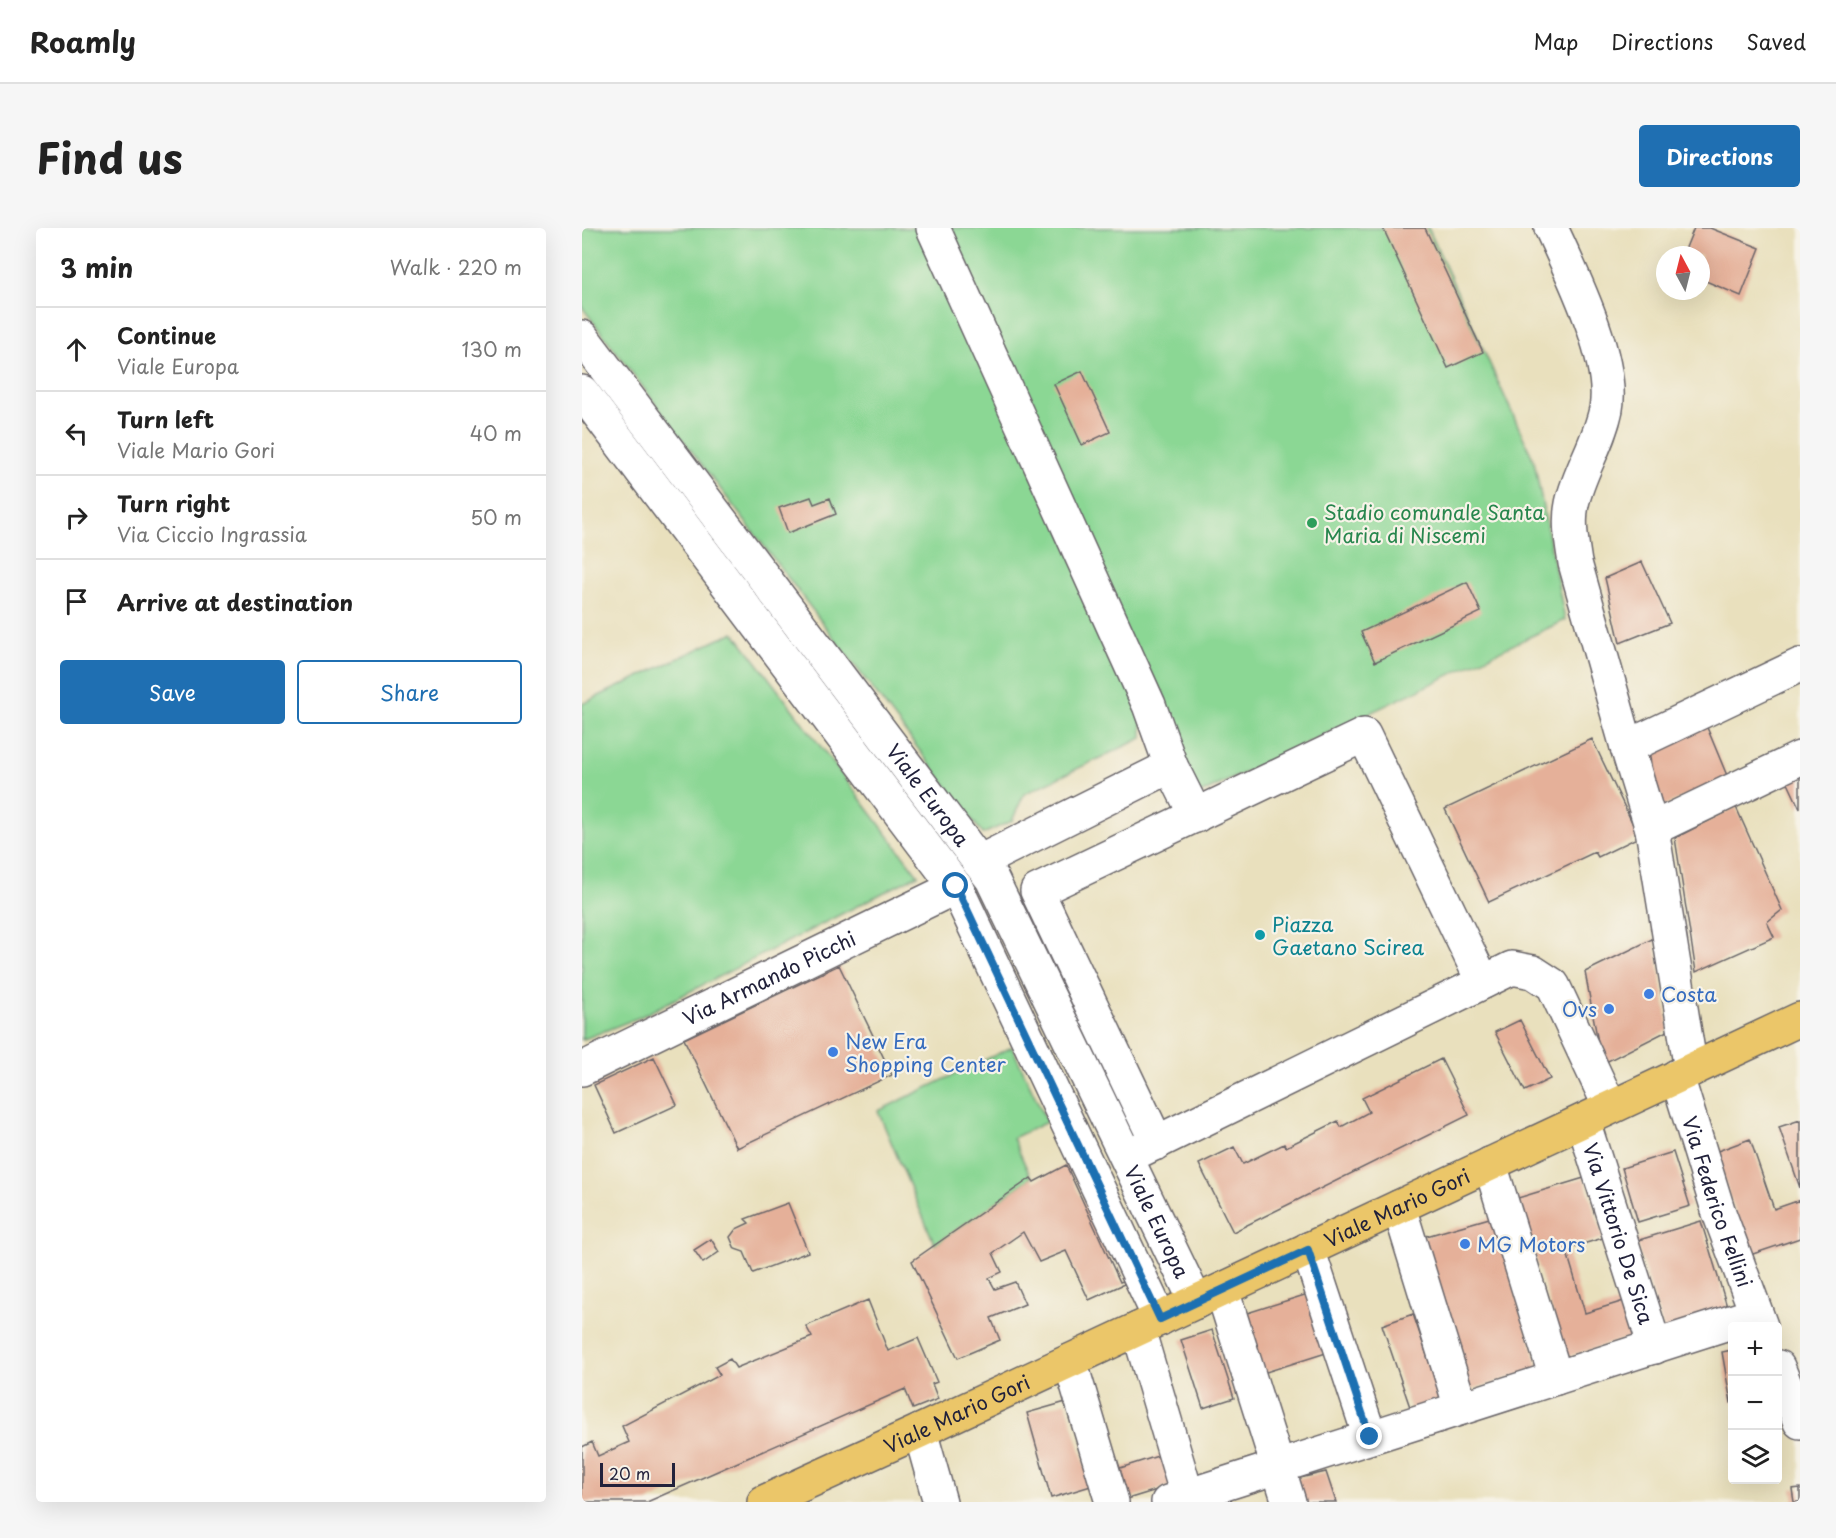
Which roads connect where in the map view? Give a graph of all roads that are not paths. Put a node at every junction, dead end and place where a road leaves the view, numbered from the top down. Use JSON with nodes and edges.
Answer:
{"nodes":[{"id":1,"x":933,"y":228,"type":"edge"},
{"id":2,"x":1551,"y":228,"type":"edge"},
{"id":3,"x":582,"y":337,"type":"edge"},
{"id":4,"x":582,"y":392,"type":"edge"},
{"id":5,"x":1800,"y":665,"type":"edge"},
{"id":6,"x":1627,"y":747,"type":"junction"},
{"id":7,"x":1800,"y":758,"type":"edge"},
{"id":8,"x":1171,"y":766,"type":"junction"},
{"id":9,"x":1196,"y":816,"type":"junction"},
{"id":10,"x":1652,"y":829,"type":"junction"},
{"id":11,"x":979,"y":862,"type":"junction"},
{"id":12,"x":956,"y":886,"type":"junction"},
{"id":13,"x":1483,"y":982,"type":"junction"},
{"id":14,"x":1800,"y":1019,"type":"edge"},
{"id":15,"x":582,"y":1069,"type":"edge"},
{"id":16,"x":1684,"y":1073,"type":"junction"},
{"id":17,"x":1597,"y":1114,"type":"junction"},
{"id":18,"x":1157,"y":1143,"type":"junction"},
{"id":19,"x":1126,"y":1158,"type":"junction"},
{"id":20,"x":1490,"y":1164,"type":"junction"},
{"id":21,"x":1399,"y":1207,"type":"junction"},
{"id":22,"x":1308,"y":1250,"type":"junction"},
{"id":23,"x":1209,"y":1296,"type":"junction"},
{"id":24,"x":1758,"y":1320,"type":"edge"},
{"id":25,"x":1149,"y":1324,"type":"junction"},
{"id":26,"x":1655,"y":1347,"type":"junction"},
{"id":27,"x":1070,"y":1361,"type":"junction"},
{"id":28,"x":1782,"y":1376,"type":"edge"},
{"id":29,"x":1556,"y":1378,"type":"junction"},
{"id":30,"x":1461,"y":1408,"type":"junction"},
{"id":31,"x":1800,"y":1422,"type":"edge"},
{"id":32,"x":920,"y":1431,"type":"junction"},
{"id":33,"x":1370,"y":1437,"type":"junction"},
{"id":34,"x":1278,"y":1467,"type":"junction"},
{"id":35,"x":1182,"y":1500,"type":"edge"},
{"id":36,"x":764,"y":1502,"type":"edge"},
{"id":37,"x":940,"y":1502,"type":"edge"},
{"id":38,"x":1112,"y":1502,"type":"edge"},
{"id":39,"x":1289,"y":1502,"type":"edge"}],
"edges":[{"from":1,"to":8,"type":"street"},
{"from":2,"to":6,"type":"street","name":"Via Federico Fellini"},
{"from":3,"to":11,"type":"street","name":"Viale Europa"},
{"from":4,"to":12,"type":"street","name":"Viale Europa"},
{"from":5,"to":6,"type":"street"},
{"from":6,"to":10,"type":"street","name":"Via Federico Fellini"},
{"from":7,"to":10,"type":"street"},
{"from":8,"to":9,"type":"street"},
{"from":8,"to":11,"type":"street"},
{"from":9,"to":13,"type":"street"},
{"from":9,"to":18,"type":"street"},
{"from":10,"to":16,"type":"street","name":"Via Federico Fellini"},
{"from":11,"to":19,"type":"street","name":"Viale Europa"},
{"from":12,"to":15,"type":"street","name":"Via Armando Picchi"},
{"from":12,"to":25,"type":"street","name":"Viale Europa"},
{"from":13,"to":17,"type":"street","name":"Via Vittorio De Sica"},
{"from":13,"to":18,"type":"street","name":"Via Vittorio De Sica"},
{"from":14,"to":16,"type":"main road","name":"Viale Mario Gori"},
{"from":16,"to":17,"type":"main road","name":"Viale Mario Gori"},
{"from":16,"to":24,"type":"street","name":"Via Federico Fellini"},
{"from":17,"to":20,"type":"main road","name":"Viale Mario Gori"},
{"from":17,"to":26,"type":"street","name":"Via Vittorio De Sica"},
{"from":18,"to":19,"type":"street","name":"Via Vittorio De Sica"},
{"from":19,"to":23,"type":"street","name":"Viale Europa"},
{"from":20,"to":21,"type":"main road","name":"Viale Mario Gori"},
{"from":20,"to":29,"type":"street"},
{"from":21,"to":22,"type":"main road","name":"Viale Mario Gori"},
{"from":21,"to":30,"type":"street"},
{"from":22,"to":23,"type":"main road","name":"Viale Mario Gori"},
{"from":22,"to":33,"type":"street"},
{"from":23,"to":25,"type":"main road","name":"Viale Mario Gori"},
{"from":23,"to":34,"type":"street","name":"Viale Europa"},
{"from":24,"to":26,"type":"street"},
{"from":25,"to":27,"type":"main road","name":"Viale Mario Gori"},
{"from":25,"to":35,"type":"street","name":"Viale Europa"},
{"from":26,"to":29,"type":"street"},
{"from":27,"to":32,"type":"main road","name":"Viale Mario Gori"},
{"from":27,"to":38,"type":"street"},
{"from":28,"to":31,"type":"street"},
{"from":29,"to":30,"type":"street"},
{"from":30,"to":33,"type":"street"},
{"from":32,"to":36,"type":"main road","name":"Viale Mario Gori"},
{"from":32,"to":37,"type":"street"},
{"from":33,"to":34,"type":"street"},
{"from":34,"to":35,"type":"street"},
{"from":34,"to":39,"type":"street","name":"Viale Europa"}]}
